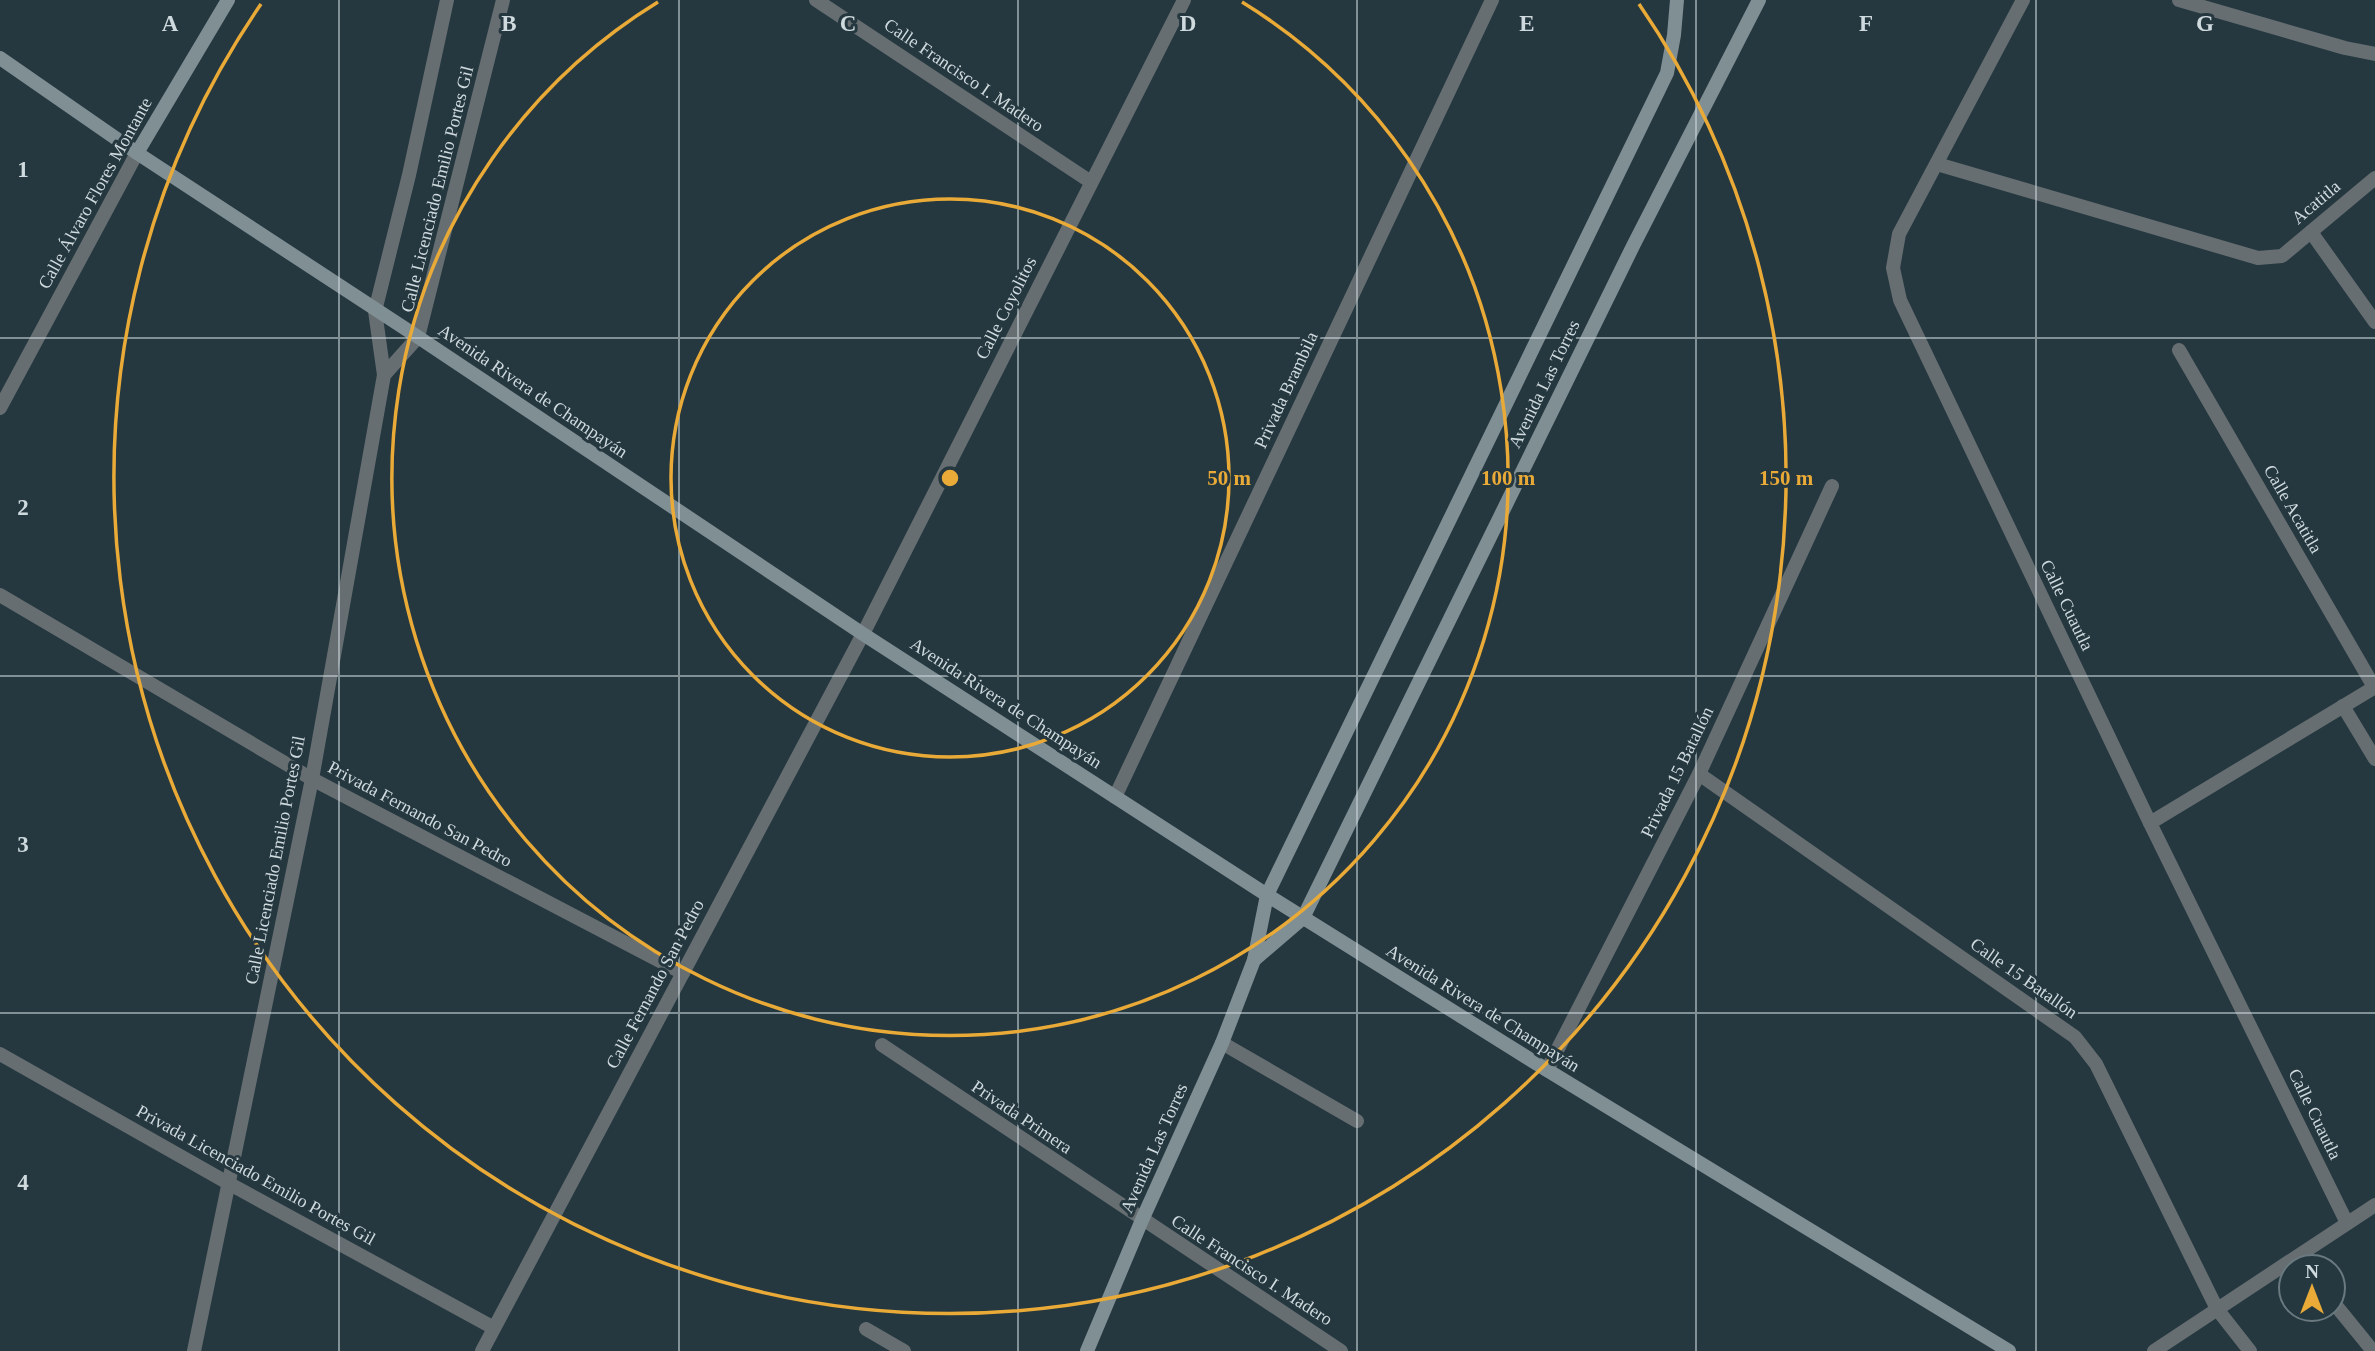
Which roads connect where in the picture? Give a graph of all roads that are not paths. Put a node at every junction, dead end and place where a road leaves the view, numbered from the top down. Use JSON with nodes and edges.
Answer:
{"nodes":[{"id":1,"x":228,"y":0,"type":"edge"},
{"id":2,"x":447,"y":0,"type":"edge"},
{"id":3,"x":503,"y":0,"type":"edge"},
{"id":4,"x":816,"y":0,"type":"edge"},
{"id":5,"x":1184,"y":0,"type":"edge"},
{"id":6,"x":1492,"y":0,"type":"edge"},
{"id":7,"x":1677,"y":0,"type":"edge"},
{"id":8,"x":1759,"y":0,"type":"edge"},
{"id":9,"x":2023,"y":0,"type":"edge"},
{"id":10,"x":2179,"y":0,"type":"edge"},
{"id":11,"x":2375,"y":54,"type":"edge"},
{"id":12,"x":0,"y":58,"type":"edge"},
{"id":13,"x":137,"y":153,"type":"junction"},
{"id":14,"x":1937,"y":164,"type":"junction"},
{"id":15,"x":2375,"y":178,"type":"edge"},
{"id":16,"x":1091,"y":182,"type":"junction"},
{"id":17,"x":2311,"y":232,"type":"junction"},
{"id":18,"x":375,"y":311,"type":"junction"},
{"id":19,"x":2375,"y":322,"type":"edge"},
{"id":20,"x":418,"y":337,"type":"junction"},
{"id":21,"x":2179,"y":350,"type":"dead end"},
{"id":22,"x":384,"y":376,"type":"junction"},
{"id":23,"x":0,"y":408,"type":"edge"},
{"id":24,"x":1832,"y":486,"type":"dead end"},
{"id":25,"x":0,"y":595,"type":"edge"},
{"id":26,"x":863,"y":634,"type":"junction"},
{"id":27,"x":2374,"y":687,"type":"edge"},
{"id":28,"x":2343,"y":706,"type":"junction"},
{"id":29,"x":2375,"y":759,"type":"edge"},
{"id":30,"x":1699,"y":774,"type":"junction"},
{"id":31,"x":312,"y":779,"type":"junction"},
{"id":32,"x":1115,"y":797,"type":"junction"},
{"id":33,"x":2150,"y":822,"type":"junction"},
{"id":34,"x":1266,"y":895,"type":"junction"},
{"id":35,"x":1303,"y":918,"type":"junction"},
{"id":36,"x":1254,"y":960,"type":"junction"},
{"id":37,"x":683,"y":973,"type":"junction"},
{"id":38,"x":1222,"y":1043,"type":"junction"},
{"id":39,"x":881,"y":1045,"type":"dead end"},
{"id":40,"x":0,"y":1054,"type":"edge"},
{"id":41,"x":1547,"y":1070,"type":"junction"},
{"id":42,"x":1357,"y":1121,"type":"dead end"},
{"id":43,"x":228,"y":1182,"type":"junction"},
{"id":44,"x":2375,"y":1205,"type":"edge"},
{"id":45,"x":1142,"y":1220,"type":"junction"},
{"id":46,"x":2347,"y":1223,"type":"junction"},
{"id":47,"x":2311,"y":1253,"type":"edge"},
{"id":48,"x":2277,"y":1275,"type":"edge"},
{"id":49,"x":2217,"y":1308,"type":"junction"},
{"id":50,"x":2347,"y":1319,"type":"edge"},
{"id":51,"x":494,"y":1328,"type":"junction"},
{"id":52,"x":866,"y":1329,"type":"dead end"},
{"id":53,"x":194,"y":1351,"type":"edge"},
{"id":54,"x":482,"y":1351,"type":"edge"},
{"id":55,"x":904,"y":1351,"type":"edge"},
{"id":56,"x":1087,"y":1351,"type":"edge"},
{"id":57,"x":1341,"y":1351,"type":"edge"},
{"id":58,"x":2009,"y":1351,"type":"edge"},
{"id":59,"x":2154,"y":1351,"type":"edge"},
{"id":60,"x":2250,"y":1351,"type":"edge"},
{"id":61,"x":2373,"y":1351,"type":"edge"}],
"edges":[{"from":1,"to":13,"type":"street","name":"Calle Álvaro Flores Montante"},
{"from":2,"to":18,"type":"street","name":"Calle Licenciado Emilio Portes Gil"},
{"from":3,"to":20,"type":"street","name":"Calle Licenciado Emilio Portes Gil"},
{"from":4,"to":16,"type":"street","name":"Calle Francisco I. Madero"},
{"from":5,"to":16,"type":"street","name":"Calle Coyolitos"},
{"from":6,"to":32,"type":"street","name":"Privada Brambila"},
{"from":7,"to":34,"type":"street","name":"Avenida Las Torres"},
{"from":8,"to":35,"type":"street","name":"Avenida Las Torres"},
{"from":9,"to":14,"type":"street","name":"Calle Cuautla"},
{"from":10,"to":11,"type":"street"},
{"from":12,"to":13,"type":"street","name":"Avenida Rivera de Champayán"},
{"from":13,"to":18,"type":"street","name":"Avenida Rivera de Champayán"},
{"from":13,"to":23,"type":"street","name":"Calle Álvaro Flores Montante"},
{"from":14,"to":17,"type":"street","name":"Acatitla"},
{"from":14,"to":33,"type":"street","name":"Calle Cuautla"},
{"from":15,"to":17,"type":"street","name":"Acatitla"},
{"from":16,"to":26,"type":"street","name":"Calle Coyolitos"},
{"from":17,"to":19,"type":"street"},
{"from":18,"to":20,"type":"street","name":"Avenida Rivera de Champayán"},
{"from":18,"to":22,"type":"street","name":"Calle Licenciado Emilio Portes Gil"},
{"from":20,"to":22,"type":"street","name":"Calle Licenciado Emilio Portes Gil"},
{"from":20,"to":26,"type":"street","name":"Avenida Rivera de Champayán"},
{"from":21,"to":27,"type":"street","name":"Calle Acatitla"},
{"from":22,"to":31,"type":"street","name":"Calle Licenciado Emilio Portes Gil"},
{"from":24,"to":30,"type":"street","name":"Privada 15 Batallón"},
{"from":25,"to":31,"type":"street","name":"Privada Fernando San Pedro"},
{"from":26,"to":32,"type":"street","name":"Avenida Rivera de Champayán"},
{"from":26,"to":37,"type":"street","name":"Calle Fernando San Pedro"},
{"from":27,"to":28,"type":"street"},
{"from":28,"to":29,"type":"street"},
{"from":28,"to":33,"type":"street"},
{"from":30,"to":41,"type":"street","name":"Privada 15 Batallón"},
{"from":30,"to":49,"type":"street","name":"Calle 15 Batallón"},
{"from":31,"to":37,"type":"street","name":"Privada Fernando San Pedro"},
{"from":31,"to":43,"type":"street","name":"Calle Licenciado Emilio Portes Gil"},
{"from":32,"to":34,"type":"street","name":"Avenida Rivera de Champayán"},
{"from":33,"to":46,"type":"street","name":"Calle Cuautla"},
{"from":34,"to":35,"type":"street","name":"Avenida Rivera de Champayán"},
{"from":34,"to":36,"type":"street","name":"Avenida Las Torres"},
{"from":35,"to":36,"type":"street","name":"Avenida Las Torres"},
{"from":35,"to":41,"type":"street","name":"Avenida Rivera de Champayán"},
{"from":36,"to":38,"type":"street","name":"Avenida Las Torres"},
{"from":37,"to":51,"type":"street","name":"Calle Fernando San Pedro"},
{"from":38,"to":42,"type":"street"},
{"from":38,"to":45,"type":"street","name":"Avenida Las Torres"},
{"from":39,"to":45,"type":"street","name":"Privada Primera"},
{"from":40,"to":43,"type":"street","name":"Privada Licenciado Emilio Portes Gil"},
{"from":41,"to":58,"type":"street","name":"Avenida Rivera de Champayán"},
{"from":43,"to":51,"type":"street","name":"Privada Licenciado Emilio Portes Gil"},
{"from":43,"to":53,"type":"street","name":"Calle Licenciado Emilio Portes Gil"},
{"from":44,"to":46,"type":"street"},
{"from":45,"to":56,"type":"street","name":"Avenida Las Torres"},
{"from":45,"to":57,"type":"street","name":"Calle Francisco I. Madero"},
{"from":46,"to":47,"type":"street"},
{"from":48,"to":49,"type":"street"},
{"from":49,"to":59,"type":"street"},
{"from":49,"to":60,"type":"street","name":"Calle 15 Batallón"},
{"from":50,"to":61,"type":"street"},
{"from":51,"to":54,"type":"street","name":"Calle Fernando San Pedro"},
{"from":52,"to":55,"type":"street"}]}
